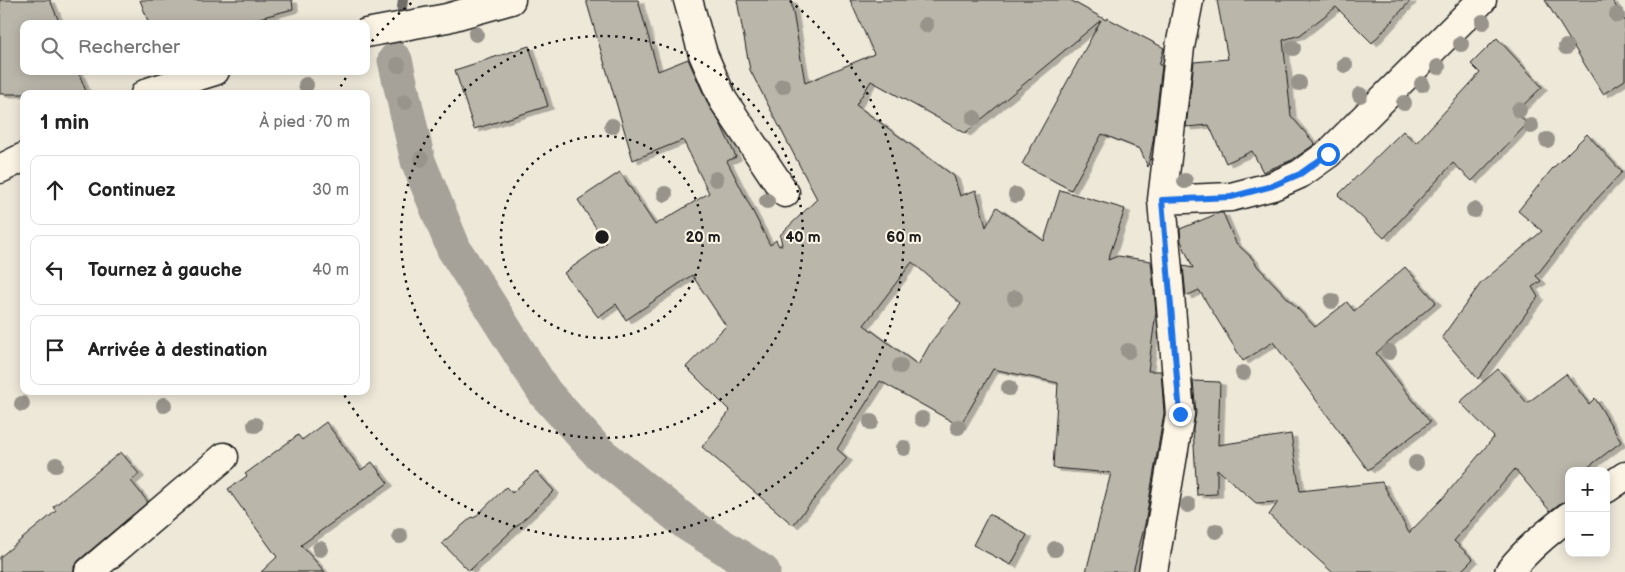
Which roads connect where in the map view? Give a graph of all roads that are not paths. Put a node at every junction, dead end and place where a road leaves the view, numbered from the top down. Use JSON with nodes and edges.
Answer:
{"nodes":[{"id":1,"x":511,"y":0,"type":"edge"},
{"id":2,"x":688,"y":0,"type":"edge"},
{"id":3,"x":1189,"y":0,"type":"edge"},
{"id":4,"x":1482,"y":0,"type":"edge"},
{"id":5,"x":370,"y":32,"type":"edge"},
{"id":6,"x":202,"y":75,"type":"edge"},
{"id":7,"x":151,"y":90,"type":"edge"},
{"id":8,"x":20,"y":159,"type":"edge"},
{"id":9,"x":0,"y":169,"type":"edge"},
{"id":10,"x":785,"y":193,"type":"dead end"},
{"id":11,"x":1162,"y":200,"type":"junction"},
{"id":12,"x":224,"y":457,"type":"dead end"},
{"id":13,"x":1625,"y":476,"type":"edge"},
{"id":14,"x":1610,"y":486,"type":"edge"},
{"id":15,"x":1565,"y":519,"type":"edge"},
{"id":16,"x":89,"y":572,"type":"edge"},
{"id":17,"x":1153,"y":572,"type":"edge"},
{"id":18,"x":1509,"y":572,"type":"edge"}],
"edges":[{"from":1,"to":5,"type":"street"},
{"from":2,"to":10,"type":"street"},
{"from":3,"to":11,"type":"street"},
{"from":4,"to":11,"type":"street"},
{"from":6,"to":7,"type":"street"},
{"from":8,"to":9,"type":"street"},
{"from":11,"to":17,"type":"street"},
{"from":12,"to":16,"type":"street"},
{"from":13,"to":14,"type":"street"},
{"from":15,"to":18,"type":"street"}]}
